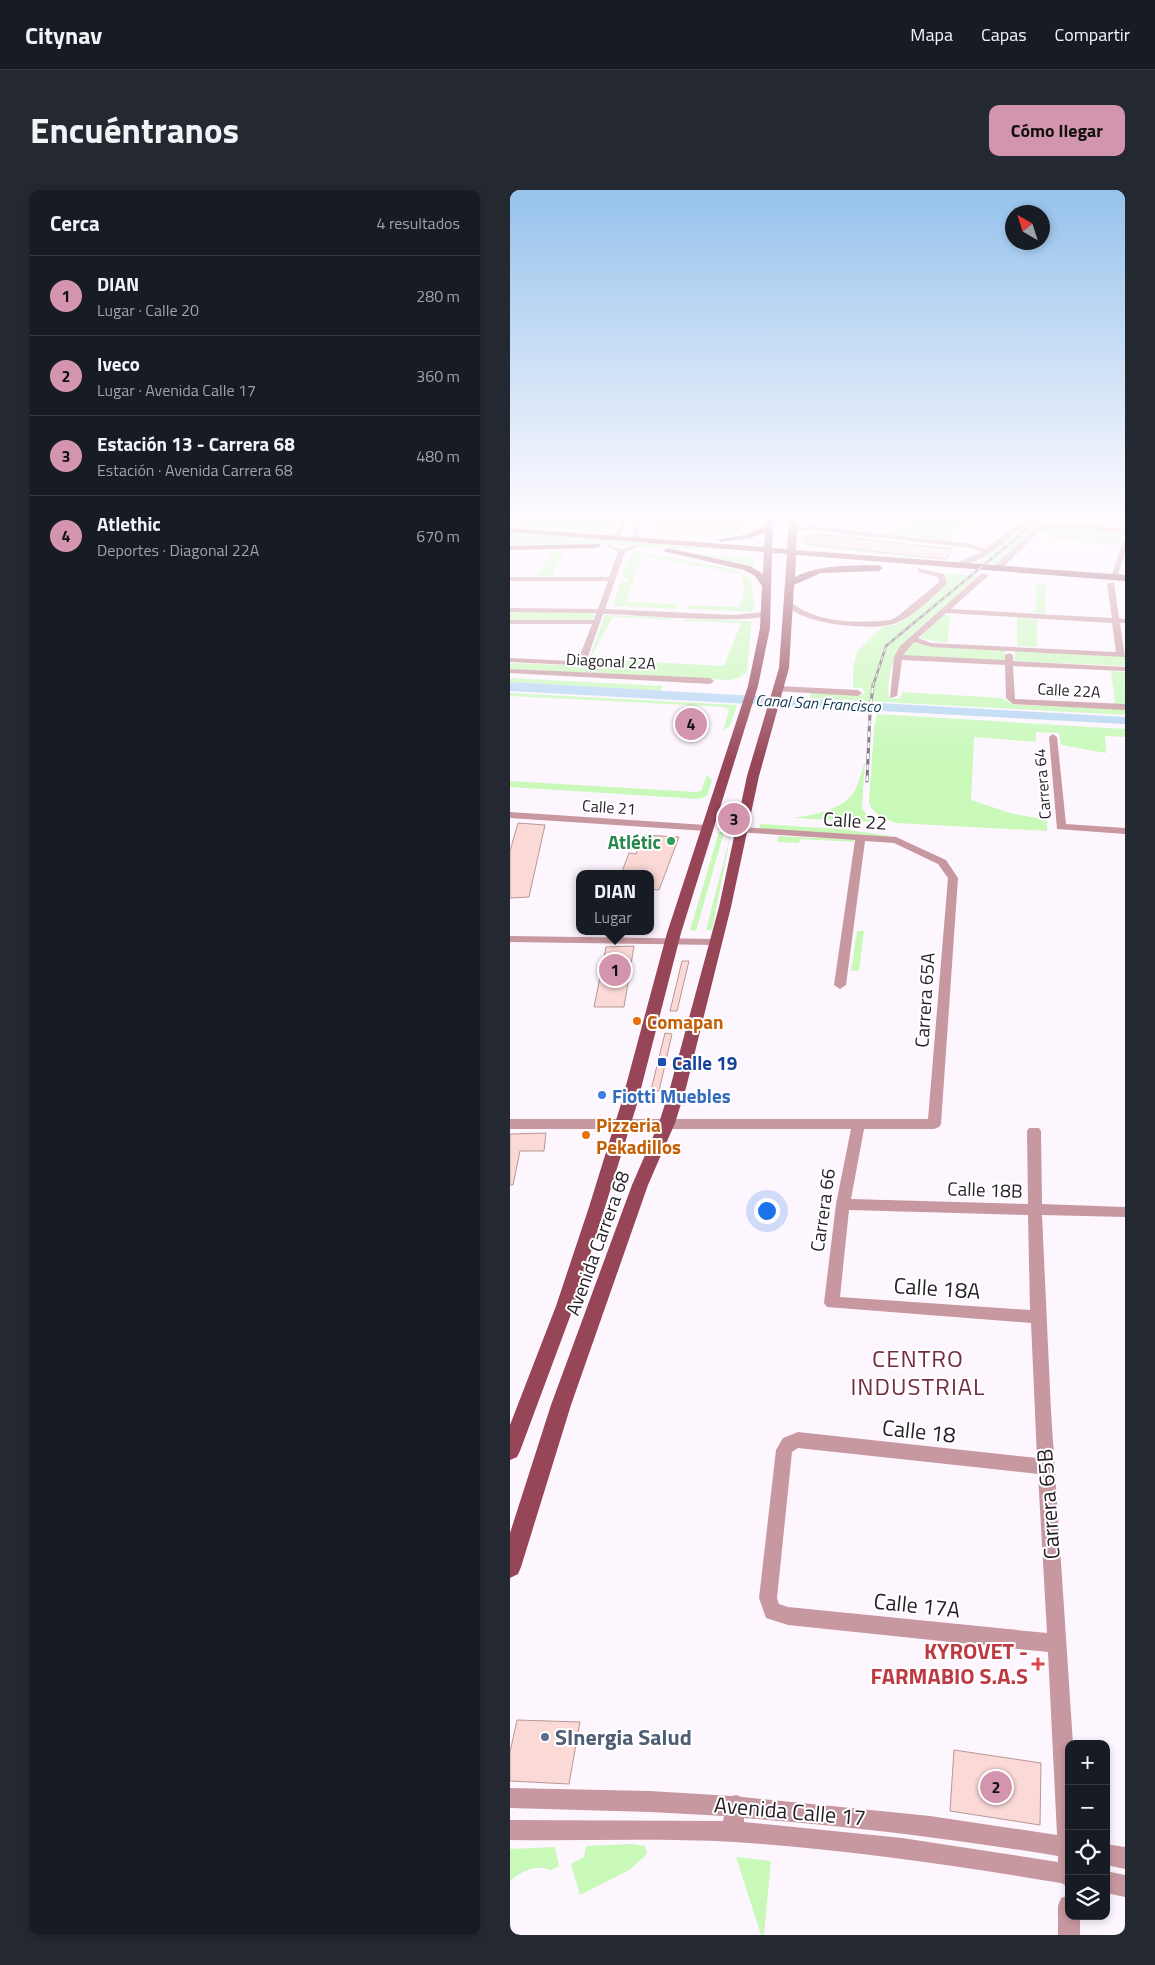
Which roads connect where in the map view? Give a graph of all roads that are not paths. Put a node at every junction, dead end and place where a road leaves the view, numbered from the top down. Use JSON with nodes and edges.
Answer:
{"nodes":[{"id":1,"x":604,"y":601,"type":"edge"},
{"id":2,"x":766,"y":601,"type":"edge"},
{"id":3,"x":921,"y":601,"type":"edge"},
{"id":4,"x":954,"y":601,"type":"edge"},
{"id":5,"x":1114,"y":601,"type":"edge"},
{"id":6,"x":789,"y":604,"type":"joint"},
{"id":7,"x":510,"y":610,"type":"edge"},
{"id":8,"x":601,"y":610,"type":"junction"},
{"id":9,"x":943,"y":611,"type":"junction"},
{"id":10,"x":765,"y":618,"type":"junction"},
{"id":11,"x":1116,"y":620,"type":"junction"},
{"id":12,"x":1125,"y":621,"type":"edge"},
{"id":13,"x":510,"y":622,"type":"edge"},
{"id":14,"x":596,"y":622,"type":"junction"},
{"id":15,"x":912,"y":638,"type":"junction"},
{"id":16,"x":1009,"y":649,"type":"junction"},
{"id":17,"x":1122,"y":654,"type":"edge"},
{"id":18,"x":898,"y":657,"type":"junction"},
{"id":19,"x":510,"y":660,"type":"edge"},
{"id":20,"x":1009,"y":662,"type":"junction"},
{"id":21,"x":1125,"y":669,"type":"edge"},
{"id":22,"x":510,"y":673,"type":"edge"},
{"id":23,"x":710,"y":683,"type":"dead end"},
{"id":24,"x":858,"y":693,"type":"dead end"},
{"id":25,"x":893,"y":696,"type":"dead end"},
{"id":26,"x":776,"y":697,"type":"junction"},
{"id":27,"x":1125,"y":708,"type":"edge"},
{"id":28,"x":1053,"y":738,"type":"dead end"},
{"id":29,"x":510,"y":817,"type":"edge"},
{"id":30,"x":706,"y":828,"type":"junction"},
{"id":31,"x":741,"y":830,"type":"junction"},
{"id":32,"x":1125,"y":831,"type":"edge"},
{"id":33,"x":861,"y":837,"type":"junction"},
{"id":34,"x":952,"y":878,"type":"joint"},
{"id":35,"x":510,"y":938,"type":"edge"},
{"id":36,"x":672,"y":940,"type":"junction"},
{"id":37,"x":716,"y":942,"type":"junction"},
{"id":38,"x":840,"y":985,"type":"dead end"},
{"id":39,"x":623,"y":1123,"type":"junction"},
{"id":40,"x":667,"y":1123,"type":"junction"},
{"id":41,"x":510,"y":1124,"type":"edge"},
{"id":42,"x":858,"y":1124,"type":"junction"},
{"id":43,"x":1034,"y":1131,"type":"dead end"},
{"id":44,"x":843,"y":1204,"type":"junction"},
{"id":45,"x":1035,"y":1210,"type":"junction"},
{"id":46,"x":1125,"y":1212,"type":"edge"},
{"id":47,"x":832,"y":1303,"type":"joint"},
{"id":48,"x":1040,"y":1317,"type":"junction"},
{"id":49,"x":510,"y":1451,"type":"edge"},
{"id":50,"x":1045,"y":1467,"type":"junction"},
{"id":51,"x":510,"y":1567,"type":"edge"},
{"id":52,"x":773,"y":1611,"type":"joint"},
{"id":53,"x":1057,"y":1643,"type":"junction"},
{"id":54,"x":510,"y":1798,"type":"edge"},
{"id":55,"x":736,"y":1805,"type":"junction"},
{"id":56,"x":510,"y":1830,"type":"edge"},
{"id":57,"x":1067,"y":1830,"type":"edge"},
{"id":58,"x":732,"y":1832,"type":"junction"},
{"id":59,"x":1065,"y":1847,"type":"edge"},
{"id":60,"x":1110,"y":1855,"type":"edge"},
{"id":61,"x":1125,"y":1858,"type":"edge"},
{"id":62,"x":1065,"y":1874,"type":"edge"},
{"id":63,"x":1110,"y":1883,"type":"edge"},
{"id":64,"x":1125,"y":1886,"type":"edge"},
{"id":65,"x":1069,"y":1920,"type":"edge"},
{"id":66,"x":1069,"y":1935,"type":"edge"}],
"edges":[{"from":1,"to":8,"type":"street"},
{"from":2,"to":10,"type":"main road","name":"Avenida Carrera 68"},
{"from":3,"to":6,"type":"street"},
{"from":4,"to":9,"type":"street"},
{"from":5,"to":11,"type":"street"},
{"from":6,"to":26,"type":"main road","name":"Avenida Carrera 68"},
{"from":7,"to":8,"type":"street"},
{"from":8,"to":10,"type":"street"},
{"from":8,"to":14,"type":"street"},
{"from":9,"to":11,"type":"street"},
{"from":9,"to":15,"type":"street"},
{"from":10,"to":30,"type":"main road","name":"Avenida Carrera 68"},
{"from":11,"to":12,"type":"street"},
{"from":11,"to":17,"type":"street"},
{"from":13,"to":14,"type":"street"},
{"from":14,"to":19,"type":"street"},
{"from":15,"to":16,"type":"street"},
{"from":15,"to":18,"type":"street"},
{"from":16,"to":17,"type":"street"},
{"from":16,"to":20,"type":"street"},
{"from":18,"to":20,"type":"street"},
{"from":18,"to":25,"type":"street"},
{"from":20,"to":21,"type":"street"},
{"from":20,"to":27,"type":"street","name":"Calle 22A"},
{"from":22,"to":23,"type":"street","name":"Diagonal 22A"},
{"from":24,"to":26,"type":"street"},
{"from":26,"to":31,"type":"main road","name":"Avenida Carrera 68"},
{"from":28,"to":32,"type":"street","name":"Carrera 64"},
{"from":29,"to":30,"type":"street","name":"Calle 21"},
{"from":30,"to":36,"type":"main road","name":"Avenida Carrera 68"},
{"from":31,"to":33,"type":"street","name":"Calle 22"},
{"from":31,"to":37,"type":"main road","name":"Avenida Carrera 68"},
{"from":33,"to":34,"type":"street","name":"Calle 22"},
{"from":33,"to":38,"type":"street"},
{"from":34,"to":42,"type":"street","name":"Carrera 65A"},
{"from":35,"to":36,"type":"street"},
{"from":36,"to":37,"type":"street"},
{"from":36,"to":39,"type":"main road","name":"Avenida Carrera 68"},
{"from":37,"to":40,"type":"main road","name":"Avenida Carrera 68"},
{"from":39,"to":40,"type":"street"},
{"from":39,"to":41,"type":"street"},
{"from":39,"to":49,"type":"main road","name":"Avenida Carrera 68"},
{"from":40,"to":42,"type":"street"},
{"from":40,"to":51,"type":"main road","name":"Avenida Carrera 68"},
{"from":42,"to":44,"type":"street","name":"Carrera 66"},
{"from":43,"to":45,"type":"street","name":"Carrera 65B"},
{"from":44,"to":45,"type":"street","name":"Calle 18B"},
{"from":44,"to":47,"type":"street","name":"Carrera 66"},
{"from":45,"to":46,"type":"street","name":"Calle 18B"},
{"from":45,"to":48,"type":"street","name":"Carrera 65B"},
{"from":47,"to":48,"type":"street","name":"Calle 18A"},
{"from":48,"to":50,"type":"street","name":"Carrera 65B"},
{"from":50,"to":52,"type":"street","name":"Calle 18"},
{"from":50,"to":53,"type":"street","name":"Carrera 65B"},
{"from":52,"to":53,"type":"street","name":"Calle 17A"},
{"from":53,"to":57,"type":"street","name":"Carrera 65B"},
{"from":54,"to":55,"type":"street","name":"Avenida Calle 17"},
{"from":55,"to":58,"type":"street"},
{"from":55,"to":59,"type":"street","name":"Avenida Calle 17"},
{"from":56,"to":58,"type":"street","name":"Avenida Calle 17"},
{"from":58,"to":62,"type":"street","name":"Avenida Calle 17"},
{"from":60,"to":61,"type":"street"},
{"from":63,"to":64,"type":"street"},
{"from":65,"to":66,"type":"street"}]}
